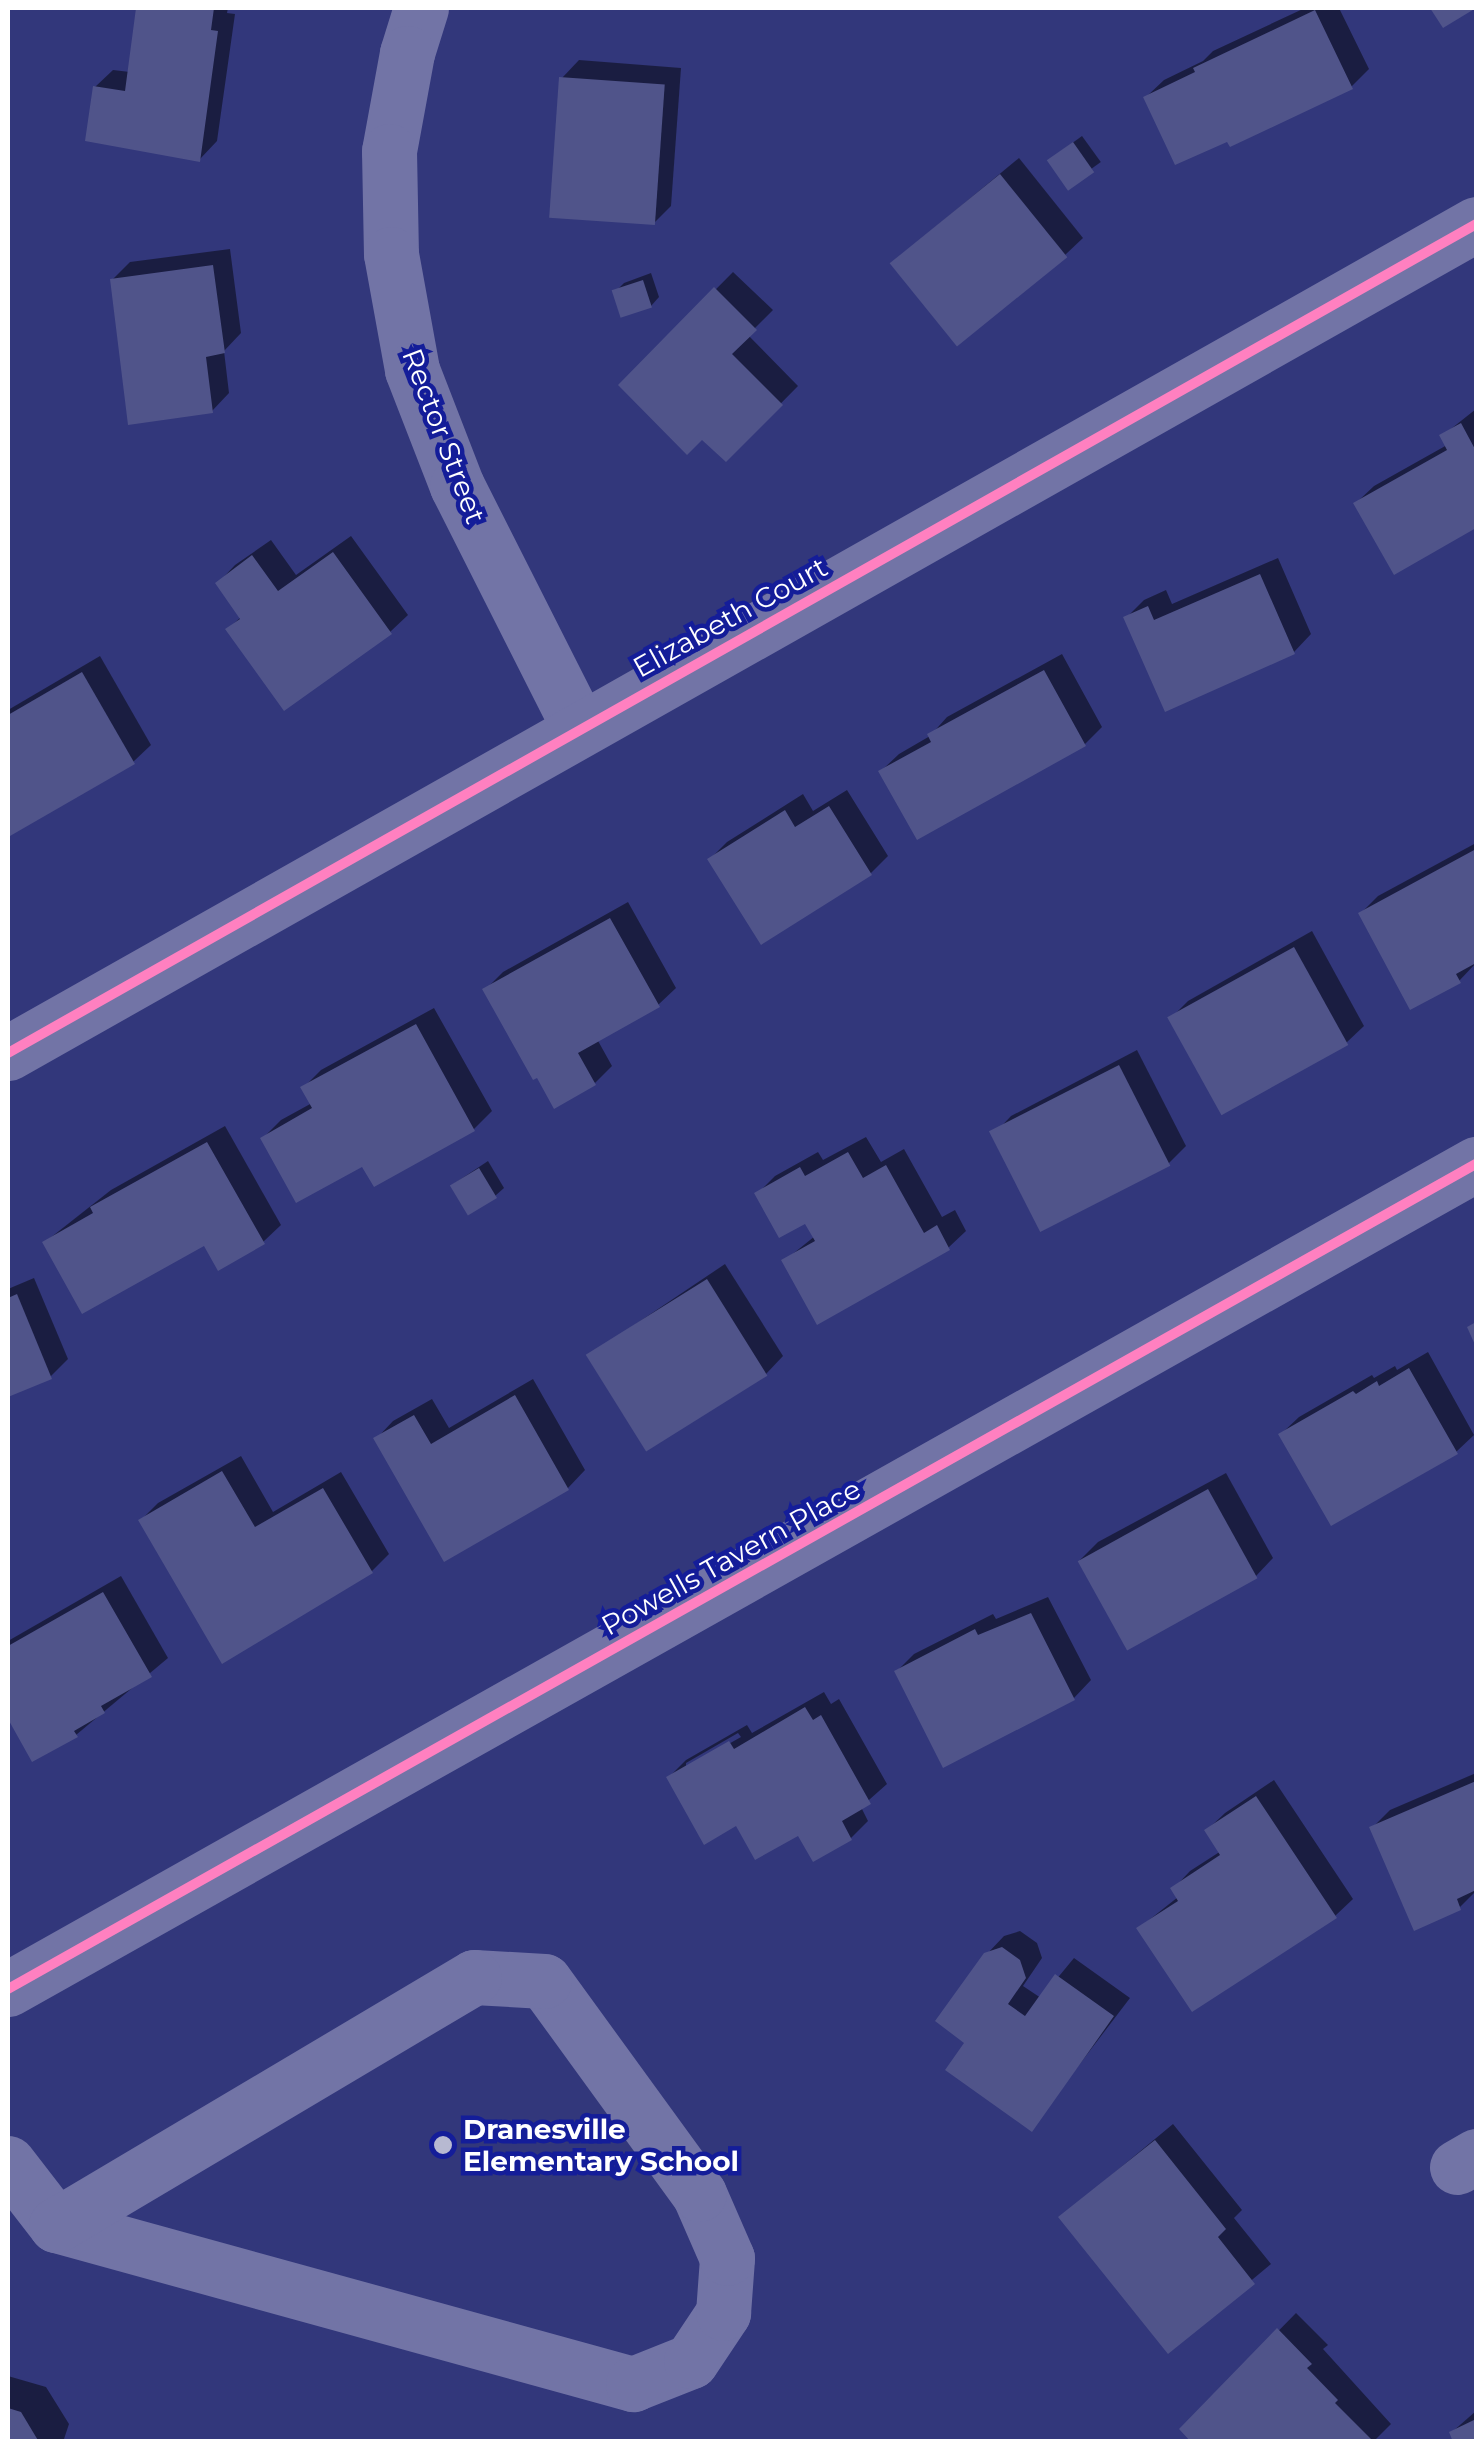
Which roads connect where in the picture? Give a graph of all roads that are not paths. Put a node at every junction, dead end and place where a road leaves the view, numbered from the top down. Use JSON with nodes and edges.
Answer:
{"nodes":[{"id":1,"x":422,"y":8,"type":"edge"},
{"id":2,"x":1476,"y":224,"type":"edge"},
{"id":3,"x":579,"y":727,"type":"junction"},
{"id":4,"x":8,"y":1053,"type":"edge"},
{"id":5,"x":1476,"y":1164,"type":"edge"},
{"id":6,"x":8,"y":1989,"type":"edge"},
{"id":7,"x":8,"y":2164,"type":"edge"},
{"id":8,"x":56,"y":2225,"type":"junction"}],
"edges":[{"from":1,"to":3,"type":"street","name":"Rector Street"},
{"from":2,"to":3,"type":"street","name":"Elizabeth Court"},
{"from":3,"to":4,"type":"street","name":"Elizabeth Court"},
{"from":5,"to":6,"type":"street","name":"Powells Tavern Place"},
{"from":7,"to":8,"type":"street"},
{"from":8,"to":8,"type":"street"}]}
